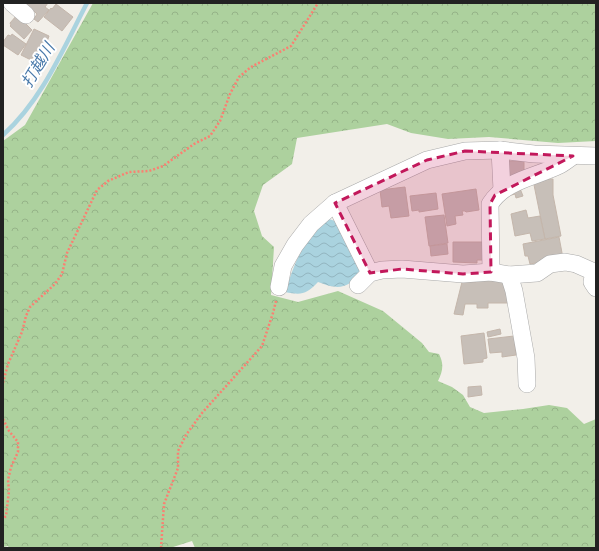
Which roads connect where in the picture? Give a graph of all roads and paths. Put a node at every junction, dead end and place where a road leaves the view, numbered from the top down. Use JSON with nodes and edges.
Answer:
{"nodes":[{"id":1,"x":12,"y":3,"type":"edge"},
{"id":2,"x":318,"y":3,"type":"edge"},
{"id":3,"x":26,"y":15,"type":"dead end"},
{"id":4,"x":500,"y":150,"type":"junction"},
{"id":5,"x":573,"y":156,"type":"junction"},
{"id":6,"x":596,"y":156,"type":"edge"},
{"id":7,"x":502,"y":190,"type":"junction"},
{"id":8,"x":335,"y":203,"type":"junction"},
{"id":9,"x":491,"y":272,"type":"junction"},
{"id":10,"x":370,"y":273,"type":"junction"},
{"id":11,"x":509,"y":275,"type":"junction"},
{"id":12,"x":595,"y":277,"type":"edge"},
{"id":13,"x":358,"y":285,"type":"dead end"},
{"id":14,"x":279,"y":287,"type":"joint"},
{"id":15,"x":3,"y":382,"type":"edge"},
{"id":16,"x":527,"y":384,"type":"dead end"},
{"id":17,"x":3,"y":419,"type":"edge"},
{"id":18,"x":3,"y":519,"type":"edge"},
{"id":19,"x":161,"y":548,"type":"edge"}],
"edges":[{"from":1,"to":3,"type":"street"},
{"from":2,"to":15,"type":"path"},
{"from":4,"to":5,"type":"street"},
{"from":4,"to":7,"type":"street"},
{"from":4,"to":8,"type":"street"},
{"from":5,"to":6,"type":"street"},
{"from":5,"to":7,"type":"street"},
{"from":7,"to":9,"type":"street"},
{"from":8,"to":10,"type":"street"},
{"from":8,"to":14,"type":"street"},
{"from":9,"to":10,"type":"street"},
{"from":9,"to":11,"type":"street"},
{"from":10,"to":13,"type":"street"},
{"from":11,"to":12,"type":"street"},
{"from":11,"to":16,"type":"street"},
{"from":14,"to":19,"type":"path"},
{"from":17,"to":18,"type":"path"}]}
